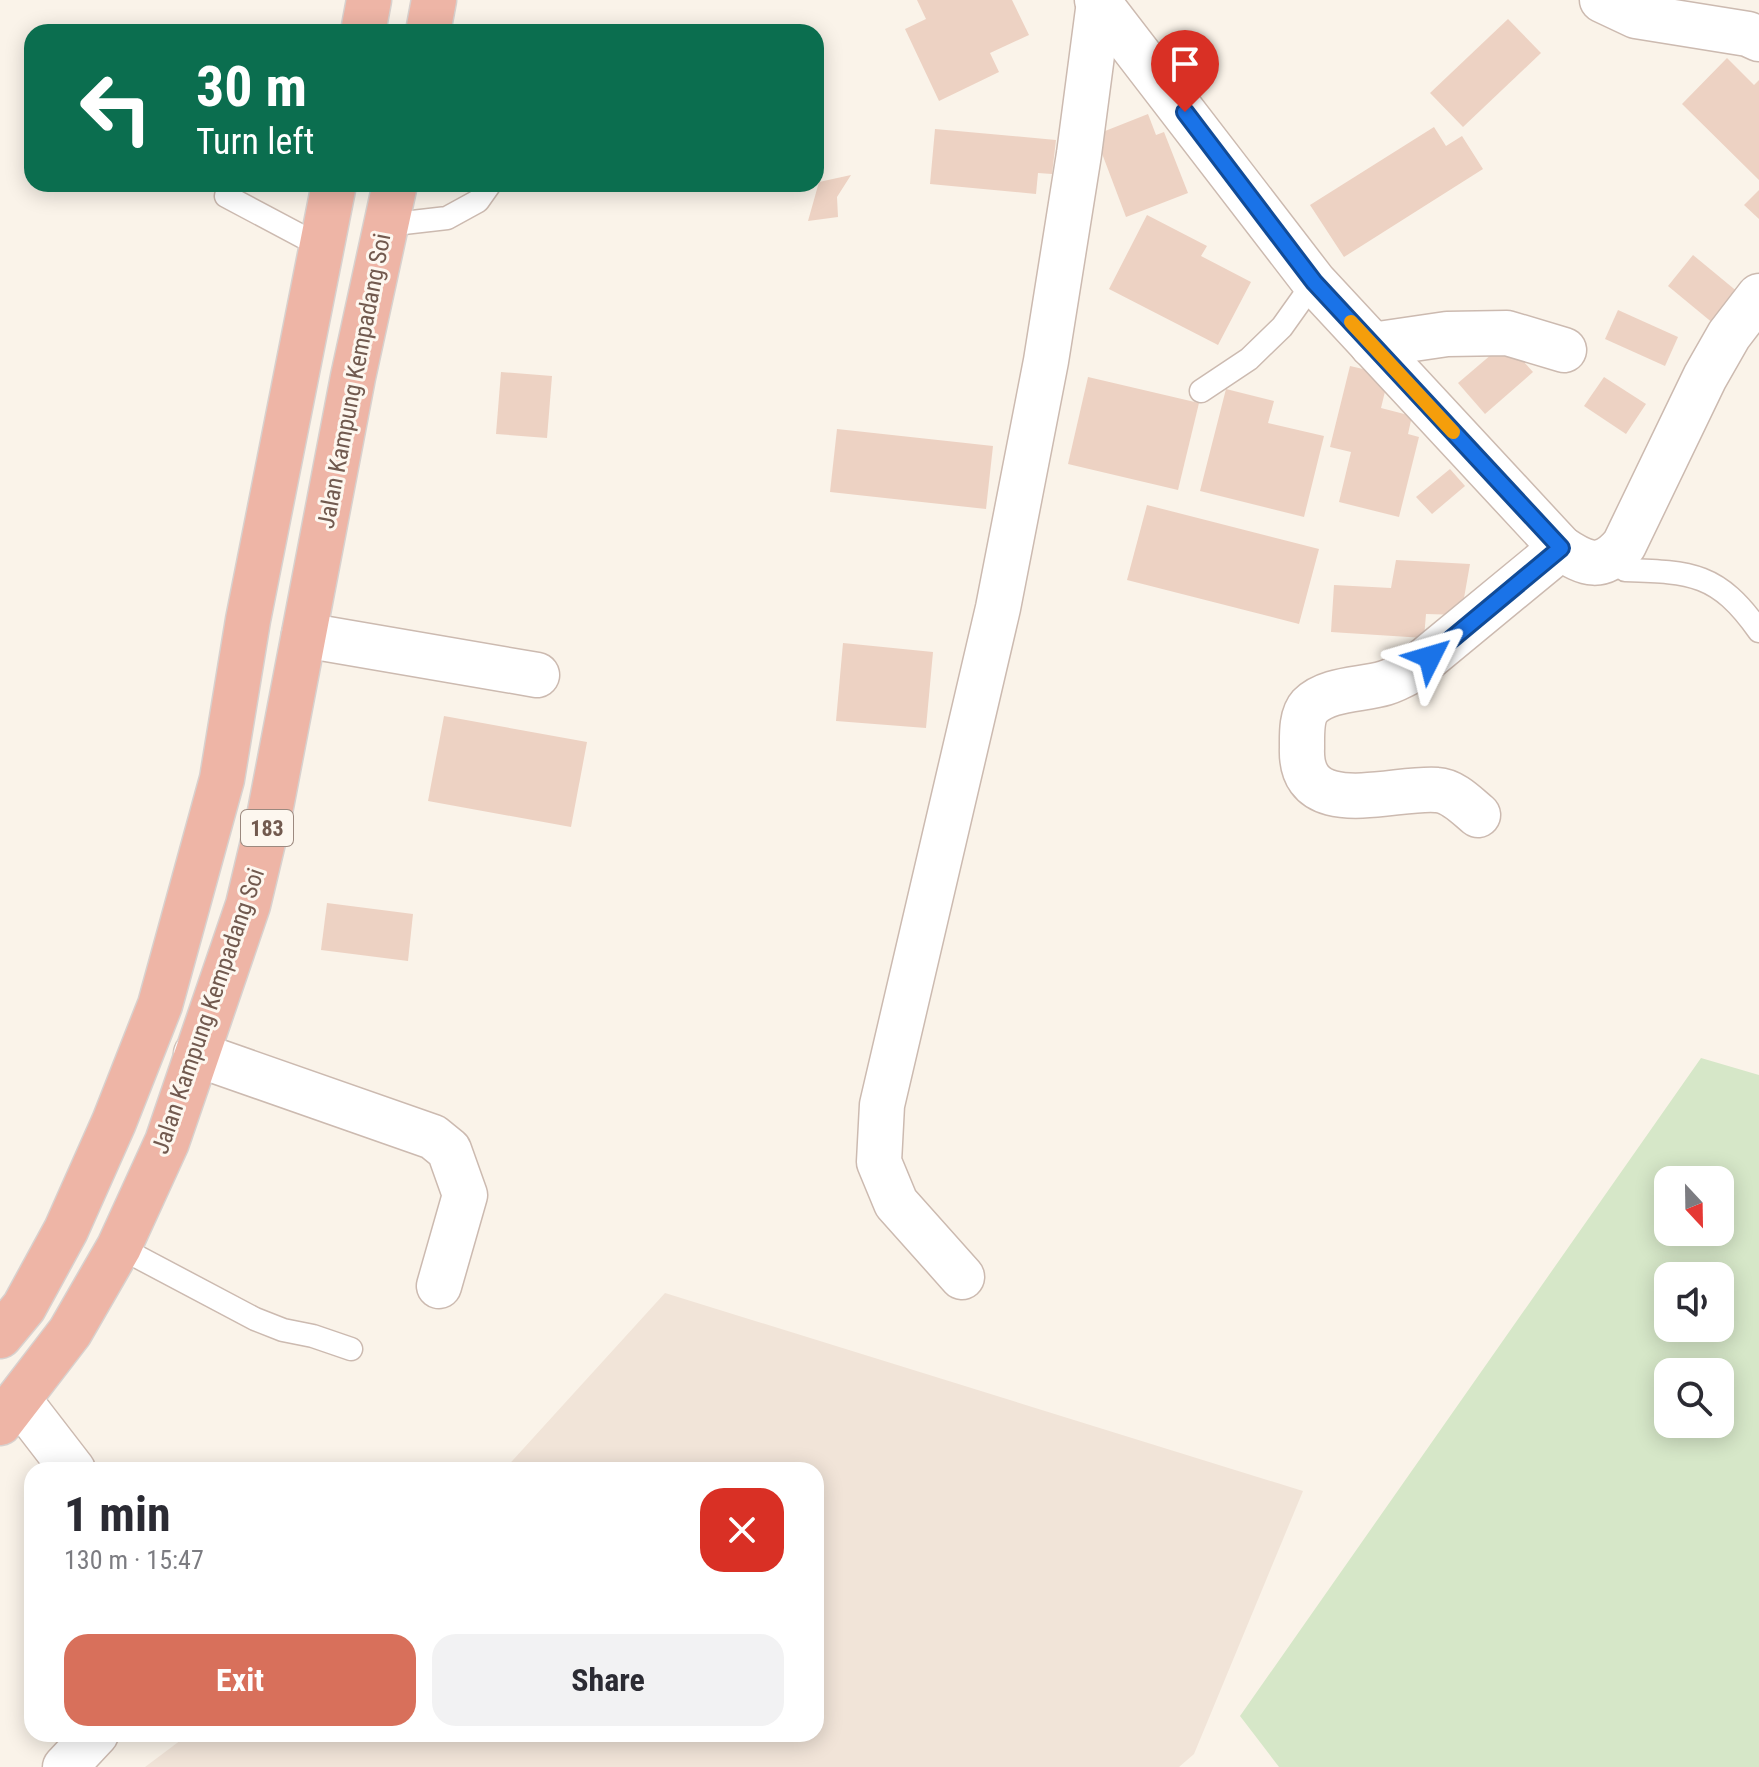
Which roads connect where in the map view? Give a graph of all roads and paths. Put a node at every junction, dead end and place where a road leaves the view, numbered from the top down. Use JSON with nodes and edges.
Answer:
{"nodes":[{"id":1,"x":369,"y":0,"type":"edge"},
{"id":2,"x":1602,"y":0,"type":"edge"},
{"id":3,"x":1098,"y":1,"type":"edge"},
{"id":4,"x":364,"y":24,"type":"edge"},
{"id":5,"x":1759,"y":39,"type":"edge"},
{"id":6,"x":332,"y":192,"type":"edge"},
{"id":7,"x":484,"y":192,"type":"edge"},
{"id":8,"x":226,"y":196,"type":"dead end"},
{"id":9,"x":390,"y":204,"type":"edge"},
{"id":10,"x":322,"y":247,"type":"junction"},
{"id":11,"x":1314,"y":282,"type":"junction"},
{"id":12,"x":1759,"y":296,"type":"edge"},
{"id":13,"x":1372,"y":345,"type":"junction"},
{"id":14,"x":1564,"y":350,"type":"dead end"},
{"id":15,"x":1201,"y":391,"type":"dead end"},
{"id":16,"x":1561,"y":548,"type":"junction"},
{"id":17,"x":1612,"y":558,"type":"junction"},
{"id":18,"x":1759,"y":631,"type":"edge"},
{"id":19,"x":304,"y":635,"type":"junction"},
{"id":20,"x":537,"y":675,"type":"dead end"},
{"id":21,"x":1478,"y":815,"type":"dead end"},
{"id":22,"x":196,"y":1054,"type":"junction"},
{"id":23,"x":119,"y":1247,"type":"junction"},
{"id":24,"x":962,"y":1277,"type":"dead end"},
{"id":25,"x":439,"y":1286,"type":"dead end"},
{"id":26,"x":0,"y":1336,"type":"edge"},
{"id":27,"x":351,"y":1349,"type":"dead end"},
{"id":28,"x":9,"y":1411,"type":"edge"},
{"id":29,"x":64,"y":1462,"type":"edge"},
{"id":30,"x":88,"y":1742,"type":"edge"},
{"id":31,"x":65,"y":1767,"type":"edge"}],
"edges":[{"from":1,"to":4,"type":"highway"},
{"from":2,"to":5,"type":"street"},
{"from":3,"to":11,"type":"street"},
{"from":3,"to":24,"type":"street"},
{"from":6,"to":10,"type":"highway","name":"Jalan Kampung Kempadang Soi","number":"183"},
{"from":7,"to":9,"type":"lane"},
{"from":8,"to":10,"type":"lane"},
{"from":9,"to":19,"type":"highway","name":"Jalan Kampung Kempadang Soi","number":"183"},
{"from":10,"to":26,"type":"highway","name":"Jalan Kampung Kempadang Soi","number":"183"},
{"from":11,"to":13,"type":"street"},
{"from":11,"to":15,"type":"lane"},
{"from":12,"to":17,"type":"street"},
{"from":13,"to":14,"type":"street"},
{"from":13,"to":16,"type":"street"},
{"from":16,"to":17,"type":"street"},
{"from":16,"to":21,"type":"street"},
{"from":17,"to":18,"type":"lane"},
{"from":19,"to":20,"type":"street"},
{"from":19,"to":22,"type":"highway","name":"Jalan Kampung Kempadang Soi","number":"183"},
{"from":22,"to":23,"type":"highway","name":"Jalan Kampung Kempadang Soi","number":"183"},
{"from":22,"to":25,"type":"street"},
{"from":23,"to":27,"type":"lane"},
{"from":23,"to":28,"type":"highway","name":"Jalan Kampung Kempadang Soi","number":"183"},
{"from":28,"to":29,"type":"street"},
{"from":30,"to":31,"type":"street"}]}
